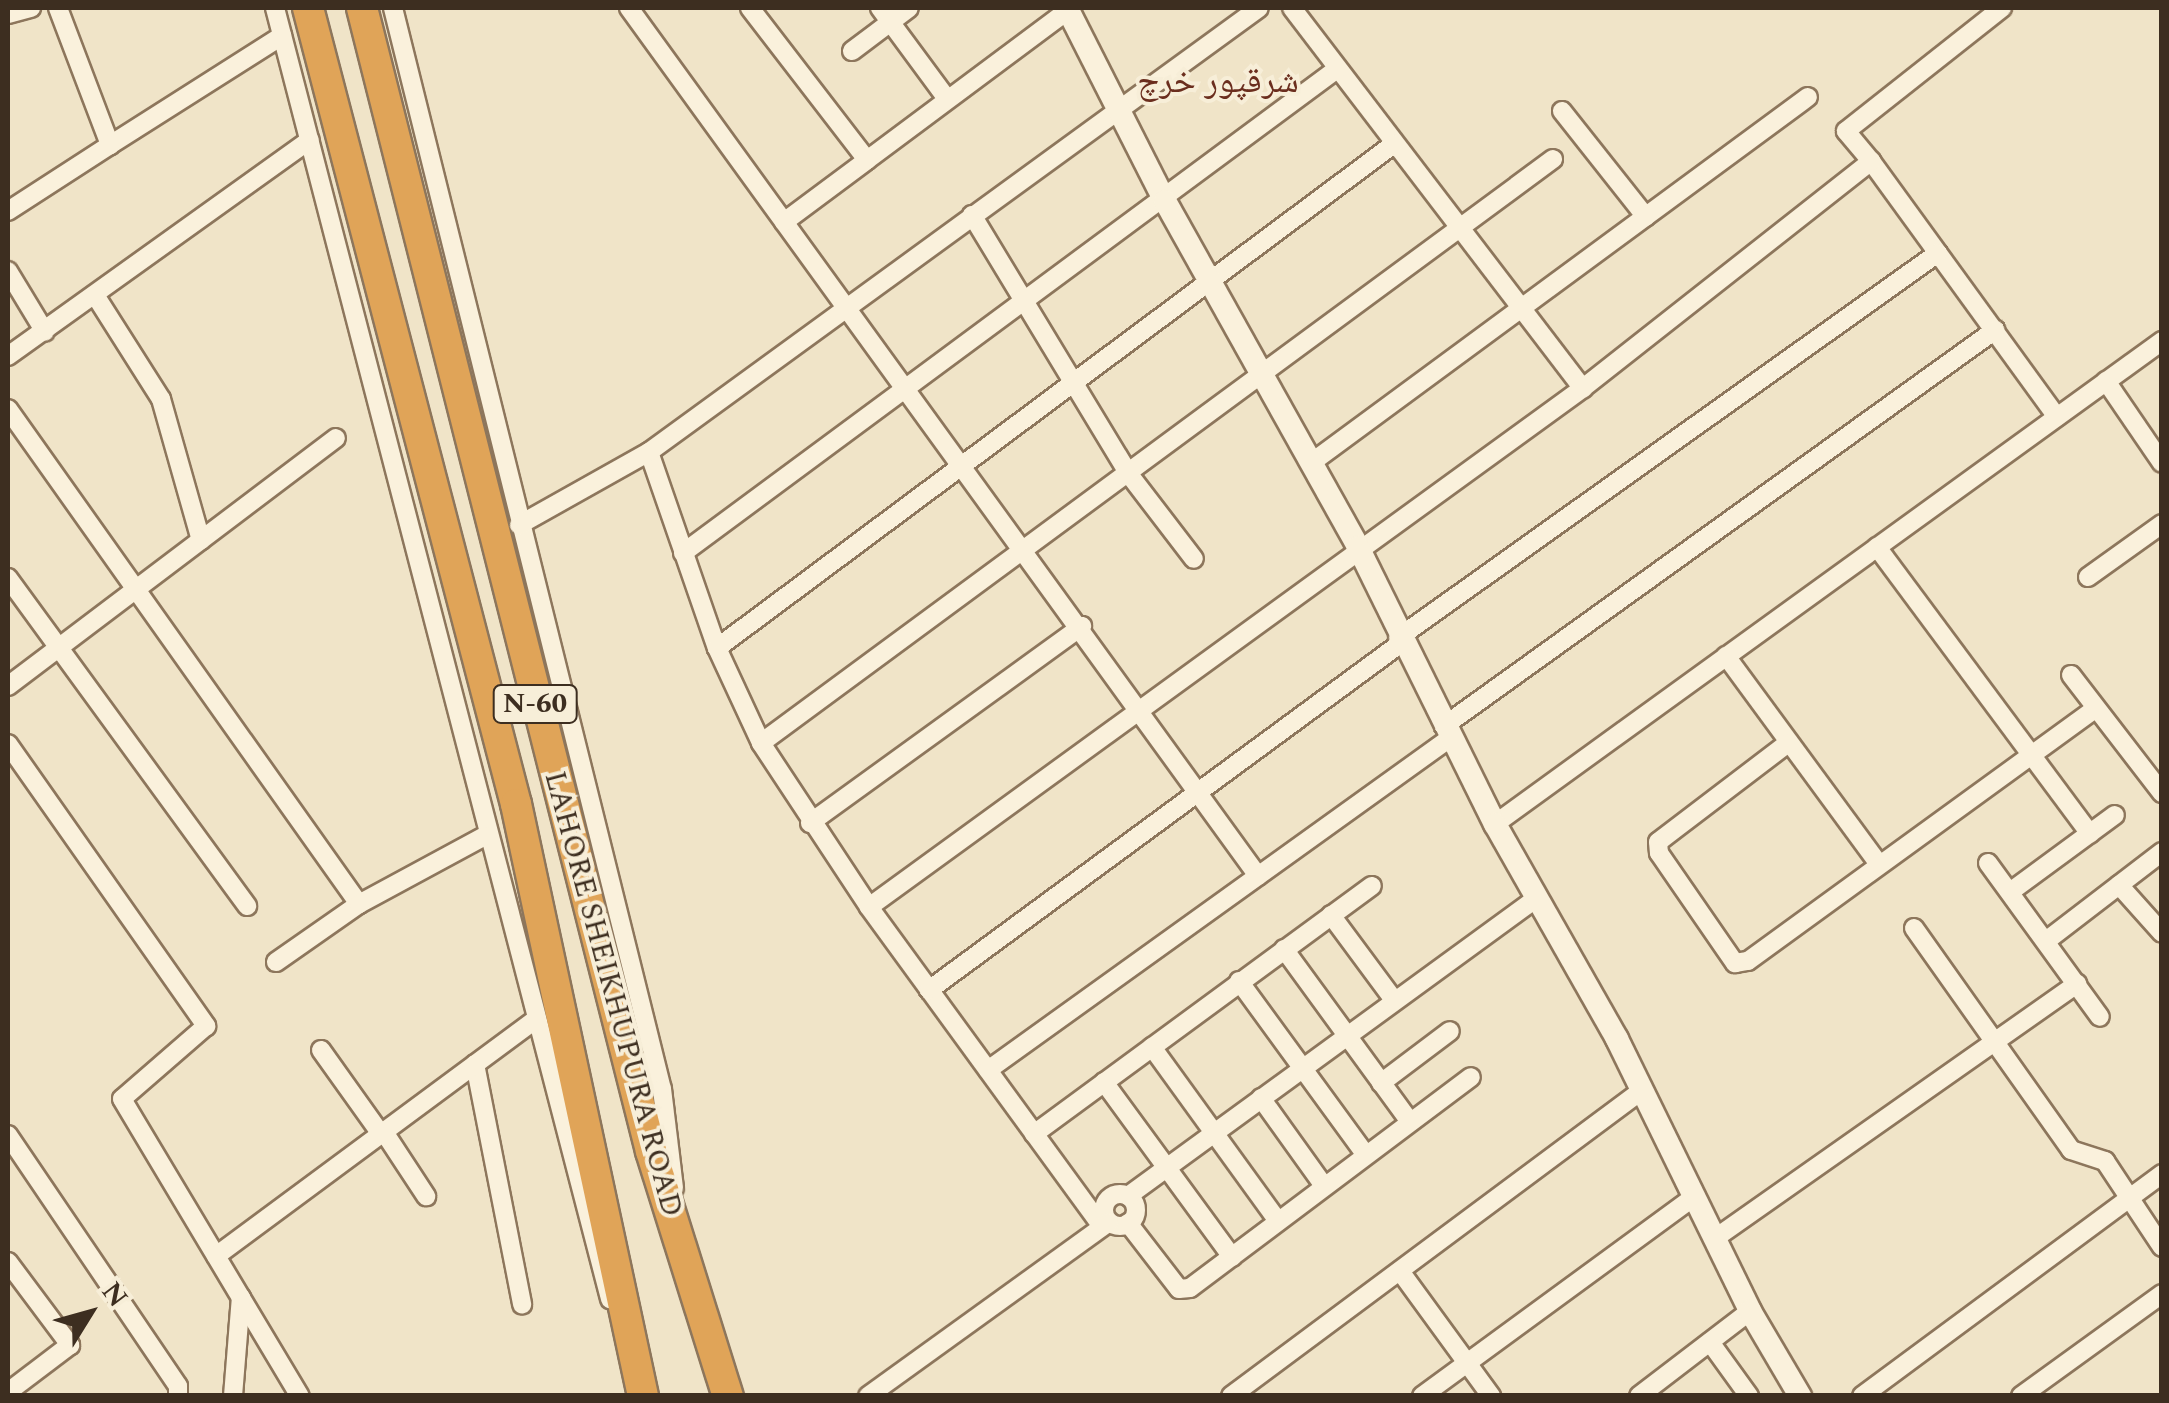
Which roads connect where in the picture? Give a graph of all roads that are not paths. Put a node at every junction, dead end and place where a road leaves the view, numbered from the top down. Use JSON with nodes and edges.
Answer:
{"nodes":[{"id":1,"x":31,"y":8,"type":"edge"},
{"id":2,"x":58,"y":8,"type":"edge"},
{"id":3,"x":274,"y":8,"type":"edge"},
{"id":4,"x":308,"y":8,"type":"edge"},
{"id":5,"x":362,"y":8,"type":"edge"},
{"id":6,"x":392,"y":8,"type":"edge"},
{"id":7,"x":628,"y":8,"type":"edge"},
{"id":8,"x":750,"y":8,"type":"edge"},
{"id":9,"x":909,"y":8,"type":"edge"},
{"id":10,"x":1069,"y":8,"type":"edge"},
{"id":11,"x":1260,"y":8,"type":"edge"},
{"id":12,"x":1292,"y":8,"type":"edge"},
{"id":13,"x":2002,"y":8,"type":"edge"},
{"id":14,"x":8,"y":14,"type":"edge"},
{"id":15,"x":885,"y":15,"type":"edge"},
{"id":16,"x":282,"y":36,"type":"junction"},
{"id":17,"x":852,"y":51,"type":"dead end"},
{"id":18,"x":1337,"y":69,"type":"junction"},
{"id":19,"x":1808,"y":97,"type":"dead end"},
{"id":20,"x":947,"y":99,"type":"junction"},
{"id":21,"x":1118,"y":109,"type":"junction"},
{"id":22,"x":1562,"y":111,"type":"dead end"},
{"id":23,"x":310,"y":140,"type":"junction"},
{"id":24,"x":1394,"y":144,"type":"junction"},
{"id":25,"x":110,"y":145,"type":"junction"},
{"id":26,"x":1553,"y":159,"type":"dead end"},
{"id":27,"x":867,"y":160,"type":"junction"},
{"id":28,"x":1871,"y":161,"type":"junction"},
{"id":29,"x":1165,"y":201,"type":"junction"},
{"id":30,"x":8,"y":211,"type":"edge"},
{"id":31,"x":972,"y":215,"type":"junction"},
{"id":32,"x":1646,"y":217,"type":"junction"},
{"id":33,"x":784,"y":222,"type":"junction"},
{"id":34,"x":1459,"y":229,"type":"junction"},
{"id":35,"x":1938,"y":253,"type":"junction"},
{"id":36,"x":8,"y":271,"type":"edge"},
{"id":37,"x":1212,"y":284,"type":"junction"},
{"id":38,"x":95,"y":295,"type":"junction"},
{"id":39,"x":1023,"y":305,"type":"junction"},
{"id":40,"x":845,"y":306,"type":"junction"},
{"id":41,"x":1525,"y":309,"type":"junction"},
{"id":42,"x":1995,"y":330,"type":"junction"},
{"id":43,"x":45,"y":332,"type":"junction"},
{"id":44,"x":2162,"y":341,"type":"edge"},
{"id":45,"x":8,"y":356,"type":"edge"},
{"id":46,"x":1261,"y":374,"type":"junction"},
{"id":47,"x":2106,"y":382,"type":"junction"},
{"id":48,"x":1073,"y":385,"type":"junction"},
{"id":49,"x":1583,"y":388,"type":"junction"},
{"id":50,"x":908,"y":390,"type":"junction"},
{"id":51,"x":8,"y":408,"type":"edge"},
{"id":52,"x":2058,"y":416,"type":"junction"},
{"id":53,"x":336,"y":438,"type":"dead end"},
{"id":54,"x":649,"y":452,"type":"junction"},
{"id":55,"x":1310,"y":463,"type":"junction"},
{"id":56,"x":2162,"y":463,"type":"edge"},
{"id":57,"x":962,"y":466,"type":"junction"},
{"id":58,"x":1128,"y":472,"type":"junction"},
{"id":59,"x":2162,"y":524,"type":"edge"},
{"id":60,"x":519,"y":526,"type":"junction"},
{"id":61,"x":201,"y":540,"type":"junction"},
{"id":62,"x":1877,"y":547,"type":"junction"},
{"id":63,"x":1358,"y":548,"type":"junction"},
{"id":64,"x":1026,"y":550,"type":"junction"},
{"id":65,"x":683,"y":554,"type":"junction"},
{"id":66,"x":1194,"y":559,"type":"dead end"},
{"id":67,"x":2088,"y":577,"type":"dead end"},
{"id":68,"x":8,"y":578,"type":"edge"},
{"id":69,"x":136,"y":590,"type":"junction"},
{"id":70,"x":1082,"y":626,"type":"junction"},
{"id":71,"x":1399,"y":640,"type":"junction"},
{"id":72,"x":58,"y":648,"type":"junction"},
{"id":73,"x":717,"y":648,"type":"junction"},
{"id":74,"x":1726,"y":656,"type":"junction"},
{"id":75,"x":2071,"y":674,"type":"dead end"},
{"id":76,"x":8,"y":686,"type":"edge"},
{"id":77,"x":1141,"y":708,"type":"junction"},
{"id":78,"x":2096,"y":708,"type":"junction"},
{"id":79,"x":1447,"y":732,"type":"junction"},
{"id":80,"x":1788,"y":742,"type":"junction"},
{"id":81,"x":761,"y":743,"type":"junction"},
{"id":82,"x":8,"y":744,"type":"edge"},
{"id":83,"x":2031,"y":755,"type":"junction"},
{"id":84,"x":1200,"y":792,"type":"junction"},
{"id":85,"x":2162,"y":793,"type":"edge"},
{"id":86,"x":2115,"y":815,"type":"dead end"},
{"id":87,"x":810,"y":823,"type":"junction"},
{"id":88,"x":1494,"y":824,"type":"junction"},
{"id":89,"x":2090,"y":834,"type":"junction"},
{"id":90,"x":485,"y":836,"type":"junction"},
{"id":91,"x":2162,"y":852,"type":"edge"},
{"id":92,"x":1988,"y":863,"type":"dead end"},
{"id":93,"x":1879,"y":864,"type":"junction"},
{"id":94,"x":1258,"y":876,"type":"junction"},
{"id":95,"x":2119,"y":885,"type":"junction"},
{"id":96,"x":1372,"y":886,"type":"dead end"},
{"id":97,"x":2010,"y":892,"type":"junction"},
{"id":98,"x":1534,"y":900,"type":"junction"},
{"id":99,"x":359,"y":904,"type":"junction"},
{"id":100,"x":247,"y":906,"type":"dead end"},
{"id":101,"x":869,"y":907,"type":"junction"},
{"id":102,"x":1331,"y":915,"type":"junction"},
{"id":103,"x":1914,"y":928,"type":"dead end"},
{"id":104,"x":2162,"y":933,"type":"edge"},
{"id":105,"x":2046,"y":942,"type":"junction"},
{"id":106,"x":1284,"y":949,"type":"junction"},
{"id":107,"x":276,"y":962,"type":"dead end"},
{"id":108,"x":1239,"y":981,"type":"junction"},
{"id":109,"x":2076,"y":984,"type":"junction"},
{"id":110,"x":930,"y":990,"type":"junction"},
{"id":111,"x":1394,"y":1000,"type":"junction"},
{"id":112,"x":2100,"y":1017,"type":"dead end"},
{"id":113,"x":534,"y":1021,"type":"junction"},
{"id":114,"x":1450,"y":1031,"type":"dead end"},
{"id":115,"x":1345,"y":1035,"type":"junction"},
{"id":116,"x":1994,"y":1042,"type":"junction"},
{"id":117,"x":1152,"y":1047,"type":"junction"},
{"id":118,"x":321,"y":1050,"type":"dead end"},
{"id":119,"x":474,"y":1064,"type":"junction"},
{"id":120,"x":1302,"y":1067,"type":"junction"},
{"id":121,"x":988,"y":1070,"type":"junction"},
{"id":122,"x":1470,"y":1077,"type":"dead end"},
{"id":123,"x":1104,"y":1082,"type":"junction"},
{"id":124,"x":1381,"y":1083,"type":"junction"},
{"id":125,"x":1641,"y":1091,"type":"junction"},
{"id":126,"x":1260,"y":1098,"type":"junction"},
{"id":127,"x":1410,"y":1122,"type":"junction"},
{"id":128,"x":1214,"y":1132,"type":"junction"},
{"id":129,"x":382,"y":1133,"type":"junction"},
{"id":130,"x":1034,"y":1134,"type":"junction"},
{"id":131,"x":8,"y":1135,"type":"edge"},
{"id":132,"x":1366,"y":1154,"type":"junction"},
{"id":133,"x":1166,"y":1167,"type":"junction"},
{"id":134,"x":2162,"y":1174,"type":"edge"},
{"id":135,"x":1324,"y":1186,"type":"junction"},
{"id":136,"x":426,"y":1196,"type":"dead end"},
{"id":137,"x":1128,"y":1196,"type":"junction"},
{"id":138,"x":2130,"y":1197,"type":"junction"},
{"id":139,"x":1694,"y":1198,"type":"junction"},
{"id":140,"x":1278,"y":1221,"type":"junction"},
{"id":141,"x":1113,"y":1224,"type":"junction"},
{"id":142,"x":679,"y":1240,"type":"junction"},
{"id":143,"x":1714,"y":1240,"type":"junction"},
{"id":144,"x":2162,"y":1247,"type":"edge"},
{"id":145,"x":216,"y":1256,"type":"junction"},
{"id":146,"x":1232,"y":1257,"type":"junction"},
{"id":147,"x":8,"y":1262,"type":"edge"},
{"id":148,"x":1400,"y":1271,"type":"junction"},
{"id":149,"x":2162,"y":1294,"type":"edge"},
{"id":150,"x":241,"y":1298,"type":"junction"},
{"id":151,"x":522,"y":1304,"type":"dead end"},
{"id":152,"x":1750,"y":1311,"type":"junction"},
{"id":153,"x":707,"y":1329,"type":"junction"},
{"id":154,"x":1710,"y":1342,"type":"junction"},
{"id":155,"x":630,"y":1356,"type":"junction"},
{"id":156,"x":1468,"y":1362,"type":"junction"},
{"id":157,"x":8,"y":1392,"type":"edge"},
{"id":158,"x":174,"y":1392,"type":"edge"},
{"id":159,"x":233,"y":1396,"type":"edge"},
{"id":160,"x":300,"y":1396,"type":"edge"},
{"id":161,"x":643,"y":1396,"type":"edge"},
{"id":162,"x":652,"y":1396,"type":"edge"},
{"id":163,"x":710,"y":1396,"type":"edge"},
{"id":164,"x":728,"y":1396,"type":"edge"},
{"id":165,"x":868,"y":1396,"type":"edge"},
{"id":166,"x":1231,"y":1396,"type":"edge"},
{"id":167,"x":1422,"y":1396,"type":"edge"},
{"id":168,"x":1490,"y":1396,"type":"edge"},
{"id":169,"x":1639,"y":1396,"type":"edge"},
{"id":170,"x":1749,"y":1396,"type":"edge"},
{"id":171,"x":1800,"y":1396,"type":"edge"},
{"id":172,"x":1862,"y":1396,"type":"edge"},
{"id":173,"x":2020,"y":1396,"type":"edge"}],
"edges":[{"from":1,"to":14,"type":"street"},
{"from":2,"to":25,"type":"street"},
{"from":3,"to":16,"type":"street"},
{"from":4,"to":155,"type":"highway","name":"LAHORE SHEIKHUPURA ROAD","number":"N-60"},
{"from":5,"to":142,"type":"highway","name":"LAHORE SHEIKHUPURA ROAD","number":"N-60"},
{"from":6,"to":60,"type":"street"},
{"from":7,"to":33,"type":"street"},
{"from":8,"to":27,"type":"street"},
{"from":9,"to":15,"type":"street"},
{"from":10,"to":20,"type":"street"},
{"from":10,"to":21,"type":"street"},
{"from":11,"to":21,"type":"street"},
{"from":12,"to":18,"type":"street"},
{"from":13,"to":28,"type":"street"},
{"from":15,"to":17,"type":"street"},
{"from":15,"to":20,"type":"street"},
{"from":16,"to":23,"type":"street"},
{"from":16,"to":25,"type":"street"},
{"from":18,"to":24,"type":"street"},
{"from":18,"to":29,"type":"street"},
{"from":19,"to":32,"type":"street"},
{"from":20,"to":27,"type":"street"},
{"from":21,"to":29,"type":"street"},
{"from":21,"to":31,"type":"street"},
{"from":22,"to":32,"type":"street"},
{"from":23,"to":38,"type":"street"},
{"from":23,"to":90,"type":"street"},
{"from":24,"to":34,"type":"street"},
{"from":24,"to":37,"type":"street"},
{"from":25,"to":30,"type":"street"},
{"from":26,"to":34,"type":"street"},
{"from":27,"to":33,"type":"street"},
{"from":28,"to":35,"type":"street"},
{"from":28,"to":49,"type":"street"},
{"from":29,"to":37,"type":"street"},
{"from":29,"to":39,"type":"street"},
{"from":31,"to":39,"type":"street"},
{"from":31,"to":40,"type":"street"},
{"from":32,"to":41,"type":"street"},
{"from":33,"to":40,"type":"street"},
{"from":34,"to":41,"type":"street"},
{"from":34,"to":46,"type":"street"},
{"from":35,"to":42,"type":"street"},
{"from":35,"to":71,"type":"street"},
{"from":36,"to":43,"type":"street"},
{"from":37,"to":46,"type":"street"},
{"from":37,"to":48,"type":"street"},
{"from":38,"to":43,"type":"street"},
{"from":38,"to":61,"type":"street"},
{"from":39,"to":48,"type":"street"},
{"from":39,"to":50,"type":"street"},
{"from":40,"to":50,"type":"street"},
{"from":40,"to":54,"type":"street"},
{"from":41,"to":49,"type":"street"},
{"from":41,"to":55,"type":"street"},
{"from":42,"to":52,"type":"street"},
{"from":42,"to":79,"type":"street"},
{"from":43,"to":45,"type":"street"},
{"from":44,"to":47,"type":"street"},
{"from":46,"to":55,"type":"street"},
{"from":46,"to":58,"type":"street"},
{"from":47,"to":52,"type":"street"},
{"from":47,"to":56,"type":"street"},
{"from":48,"to":57,"type":"street"},
{"from":48,"to":58,"type":"street"},
{"from":49,"to":63,"type":"street"},
{"from":50,"to":57,"type":"street"},
{"from":50,"to":65,"type":"street"},
{"from":51,"to":69,"type":"street"},
{"from":52,"to":62,"type":"street"},
{"from":53,"to":61,"type":"street"},
{"from":54,"to":60,"type":"street"},
{"from":54,"to":65,"type":"street"},
{"from":55,"to":63,"type":"street"},
{"from":57,"to":64,"type":"street"},
{"from":57,"to":73,"type":"street"},
{"from":58,"to":64,"type":"street"},
{"from":58,"to":66,"type":"street"},
{"from":59,"to":67,"type":"street"},
{"from":60,"to":142,"type":"street"},
{"from":61,"to":69,"type":"street"},
{"from":62,"to":74,"type":"street"},
{"from":62,"to":83,"type":"street"},
{"from":63,"to":71,"type":"street"},
{"from":63,"to":77,"type":"street"},
{"from":64,"to":70,"type":"street"},
{"from":64,"to":81,"type":"street"},
{"from":65,"to":73,"type":"street"},
{"from":68,"to":72,"type":"street"},
{"from":69,"to":72,"type":"street"},
{"from":69,"to":99,"type":"street"},
{"from":70,"to":77,"type":"street"},
{"from":70,"to":87,"type":"street"},
{"from":71,"to":79,"type":"street"},
{"from":71,"to":84,"type":"street"},
{"from":72,"to":76,"type":"street"},
{"from":72,"to":100,"type":"street"},
{"from":73,"to":81,"type":"street"},
{"from":74,"to":80,"type":"street"},
{"from":74,"to":88,"type":"street"},
{"from":75,"to":78,"type":"street"},
{"from":77,"to":84,"type":"street"},
{"from":77,"to":101,"type":"street"},
{"from":78,"to":83,"type":"street"},
{"from":78,"to":85,"type":"street"},
{"from":79,"to":88,"type":"street"},
{"from":79,"to":94,"type":"street"},
{"from":80,"to":93,"type":"street"},
{"from":80,"to":93,"type":"street"},
{"from":81,"to":87,"type":"street"},
{"from":82,"to":145,"type":"street"},
{"from":83,"to":89,"type":"street"},
{"from":83,"to":93,"type":"street"},
{"from":84,"to":94,"type":"street"},
{"from":84,"to":110,"type":"street"},
{"from":86,"to":89,"type":"street"},
{"from":87,"to":101,"type":"street"},
{"from":88,"to":98,"type":"street"},
{"from":89,"to":97,"type":"street"},
{"from":90,"to":99,"type":"street"},
{"from":90,"to":113,"type":"street"},
{"from":91,"to":95,"type":"street"},
{"from":92,"to":97,"type":"street"},
{"from":94,"to":121,"type":"street"},
{"from":95,"to":104,"type":"street"},
{"from":95,"to":105,"type":"street"},
{"from":96,"to":102,"type":"street"},
{"from":97,"to":105,"type":"street"},
{"from":98,"to":111,"type":"street"},
{"from":98,"to":125,"type":"street"},
{"from":99,"to":107,"type":"street"},
{"from":101,"to":110,"type":"street"},
{"from":102,"to":106,"type":"street"},
{"from":102,"to":111,"type":"street"},
{"from":103,"to":116,"type":"street"},
{"from":105,"to":109,"type":"street"},
{"from":106,"to":108,"type":"street"},
{"from":106,"to":115,"type":"street"},
{"from":108,"to":117,"type":"street"},
{"from":108,"to":120,"type":"street"},
{"from":109,"to":112,"type":"street"},
{"from":109,"to":116,"type":"street"},
{"from":110,"to":121,"type":"street"},
{"from":111,"to":115,"type":"street"},
{"from":113,"to":119,"type":"street"},
{"from":113,"to":155,"type":"street"},
{"from":114,"to":124,"type":"street"},
{"from":115,"to":120,"type":"street"},
{"from":115,"to":124,"type":"street"},
{"from":116,"to":138,"type":"street"},
{"from":116,"to":143,"type":"street"},
{"from":117,"to":123,"type":"street"},
{"from":117,"to":128,"type":"street"},
{"from":118,"to":129,"type":"street"},
{"from":119,"to":129,"type":"street"},
{"from":119,"to":151,"type":"street"},
{"from":120,"to":126,"type":"street"},
{"from":120,"to":132,"type":"street"},
{"from":121,"to":130,"type":"street"},
{"from":122,"to":127,"type":"street"},
{"from":123,"to":130,"type":"street"},
{"from":123,"to":133,"type":"street"},
{"from":124,"to":127,"type":"street"},
{"from":125,"to":139,"type":"street"},
{"from":125,"to":148,"type":"street"},
{"from":126,"to":128,"type":"street"},
{"from":126,"to":135,"type":"street"},
{"from":127,"to":132,"type":"street"},
{"from":128,"to":133,"type":"street"},
{"from":128,"to":140,"type":"street"},
{"from":129,"to":136,"type":"street"},
{"from":129,"to":145,"type":"street"},
{"from":130,"to":141,"type":"street"},
{"from":131,"to":158,"type":"street"},
{"from":132,"to":135,"type":"street"},
{"from":133,"to":137,"type":"street"},
{"from":133,"to":146,"type":"street"},
{"from":134,"to":138,"type":"street"},
{"from":135,"to":140,"type":"street"},
{"from":137,"to":141,"type":"street"},
{"from":137,"to":141,"type":"street"},
{"from":138,"to":144,"type":"street"},
{"from":138,"to":172,"type":"street"},
{"from":139,"to":143,"type":"street"},
{"from":139,"to":156,"type":"street"},
{"from":140,"to":146,"type":"street"},
{"from":141,"to":146,"type":"street"},
{"from":141,"to":165,"type":"street"},
{"from":142,"to":153,"type":"highway","name":"LAHORE SHEIKHUPURA ROAD","number":"N-60"},
{"from":143,"to":152,"type":"street"},
{"from":145,"to":150,"type":"street"},
{"from":147,"to":157,"type":"street"},
{"from":148,"to":156,"type":"street"},
{"from":148,"to":166,"type":"street"},
{"from":149,"to":173,"type":"street"},
{"from":150,"to":159,"type":"street"},
{"from":150,"to":160,"type":"street"},
{"from":152,"to":154,"type":"street"},
{"from":152,"to":171,"type":"street"},
{"from":153,"to":163,"type":"highway"},
{"from":153,"to":164,"type":"highway","name":"LAHORE SHEIKHUPURA ROAD","number":"N-60"},
{"from":154,"to":169,"type":"street"},
{"from":154,"to":170,"type":"street"},
{"from":155,"to":161,"type":"highway","name":"LAHORE SHEIKHUPURA ROAD","number":"N-60"},
{"from":155,"to":162,"type":"highway"},
{"from":156,"to":167,"type":"street"},
{"from":156,"to":168,"type":"street"}]}
